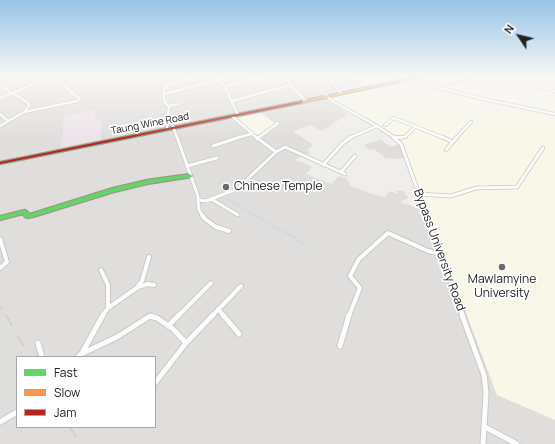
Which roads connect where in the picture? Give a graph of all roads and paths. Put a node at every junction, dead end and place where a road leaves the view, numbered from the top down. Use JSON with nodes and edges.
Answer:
{"nodes":[{"id":1,"x":19,"y":98,"type":"edge"},
{"id":2,"x":78,"y":98,"type":"edge"},
{"id":3,"x":164,"y":98,"type":"edge"},
{"id":4,"x":230,"y":98,"type":"edge"},
{"id":5,"x":244,"y":98,"type":"edge"},
{"id":6,"x":303,"y":98,"type":"edge"},
{"id":7,"x":317,"y":98,"type":"edge"},
{"id":8,"x":328,"y":98,"type":"edge"},
{"id":9,"x":478,"y":98,"type":"edge"},
{"id":10,"x":305,"y":100,"type":"junction"},
{"id":11,"x":232,"y":101,"type":"junction"},
{"id":12,"x":178,"y":104,"type":"dead end"},
{"id":13,"x":169,"y":106,"type":"junction"},
{"id":14,"x":24,"y":112,"type":"junction"},
{"id":15,"x":0,"y":114,"type":"edge"},
{"id":16,"x":555,"y":114,"type":"edge"},
{"id":17,"x":235,"y":115,"type":"junction"},
{"id":18,"x":8,"y":121,"type":"junction"},
{"id":19,"x":471,"y":122,"type":"dead end"},
{"id":20,"x":278,"y":123,"type":"dead end"},
{"id":21,"x":385,"y":125,"type":"dead end"},
{"id":22,"x":0,"y":126,"type":"edge"},
{"id":23,"x":377,"y":126,"type":"junction"},
{"id":24,"x":171,"y":127,"type":"junction"},
{"id":25,"x":415,"y":127,"type":"junction"},
{"id":26,"x":251,"y":134,"type":"junction"},
{"id":27,"x":395,"y":138,"type":"junction"},
{"id":28,"x":257,"y":139,"type":"junction"},
{"id":29,"x":453,"y":142,"type":"junction"},
{"id":30,"x":213,"y":146,"type":"dead end"},
{"id":31,"x":543,"y":148,"type":"dead end"},
{"id":32,"x":446,"y":150,"type":"dead end"},
{"id":33,"x":276,"y":152,"type":"junction"},
{"id":34,"x":355,"y":156,"type":"dead end"},
{"id":35,"x":217,"y":158,"type":"dead end"},
{"id":36,"x":0,"y":162,"type":"edge"},
{"id":37,"x":323,"y":165,"type":"junction"},
{"id":38,"x":187,"y":166,"type":"junction"},
{"id":39,"x":342,"y":172,"type":"junction"},
{"id":40,"x":345,"y":174,"type":"dead end"},
{"id":41,"x":190,"y":176,"type":"junction"},
{"id":42,"x":419,"y":194,"type":"junction"},
{"id":43,"x":198,"y":200,"type":"junction"},
{"id":44,"x":213,"y":200,"type":"junction"},
{"id":45,"x":238,"y":215,"type":"dead end"},
{"id":46,"x":0,"y":218,"type":"edge"},
{"id":47,"x":229,"y":231,"type":"dead end"},
{"id":48,"x":0,"y":240,"type":"edge"},
{"id":49,"x":441,"y":254,"type":"junction"},
{"id":50,"x":149,"y":258,"type":"dead end"},
{"id":51,"x":0,"y":268,"type":"edge"},
{"id":52,"x":101,"y":270,"type":"dead end"},
{"id":53,"x":211,"y":283,"type":"dead end"},
{"id":54,"x":154,"y":285,"type":"dead end"},
{"id":55,"x":241,"y":286,"type":"dead end"},
{"id":56,"x":138,"y":287,"type":"junction"},
{"id":57,"x":108,"y":308,"type":"junction"},
{"id":58,"x":218,"y":310,"type":"junction"},
{"id":59,"x":168,"y":326,"type":"junction"},
{"id":60,"x":239,"y":334,"type":"dead end"},
{"id":61,"x":186,"y":342,"type":"junction"},
{"id":62,"x":38,"y":344,"type":"dead end"},
{"id":63,"x":340,"y":346,"type":"dead end"},
{"id":64,"x":80,"y":355,"type":"edge"},
{"id":65,"x":42,"y":356,"type":"edge"},
{"id":66,"x":156,"y":382,"type":"edge"},
{"id":67,"x":16,"y":413,"type":"edge"},
{"id":68,"x":0,"y":422,"type":"edge"},
{"id":69,"x":485,"y":426,"type":"junction"},
{"id":70,"x":483,"y":444,"type":"edge"},
{"id":71,"x":517,"y":444,"type":"edge"}],
"edges":[{"from":1,"to":14,"type":"street"},
{"from":2,"to":14,"type":"street"},
{"from":3,"to":13,"type":"street"},
{"from":4,"to":11,"type":"street"},
{"from":5,"to":11,"type":"street"},
{"from":6,"to":10,"type":"street"},
{"from":7,"to":10,"type":"main road","name":"Taung Wine Road"},
{"from":8,"to":23,"type":"street","name":"Bypass University Road"},
{"from":9,"to":16,"type":"street"},
{"from":10,"to":17,"type":"main road","name":"Taung Wine Road"},
{"from":11,"to":17,"type":"street"},
{"from":12,"to":13,"type":"street"},
{"from":13,"to":24,"type":"street"},
{"from":14,"to":18,"type":"street"},
{"from":15,"to":18,"type":"street"},
{"from":17,"to":24,"type":"main road","name":"Taung Wine Road"},
{"from":17,"to":26,"type":"street"},
{"from":18,"to":22,"type":"street"},
{"from":19,"to":29,"type":"street"},
{"from":20,"to":28,"type":"street"},
{"from":21,"to":25,"type":"street"},
{"from":23,"to":27,"type":"street","name":"Bypass University Road"},
{"from":23,"to":37,"type":"street"},
{"from":24,"to":36,"type":"main road","name":"Taung Wine Road"},
{"from":24,"to":38,"type":"street"},
{"from":25,"to":27,"type":"street"},
{"from":25,"to":29,"type":"street"},
{"from":26,"to":28,"type":"street"},
{"from":26,"to":30,"type":"street"},
{"from":27,"to":42,"type":"street","name":"Bypass University Road"},
{"from":28,"to":33,"type":"street"},
{"from":29,"to":32,"type":"street"},
{"from":31,"to":42,"type":"street"},
{"from":33,"to":37,"type":"street"},
{"from":33,"to":44,"type":"street"},
{"from":34,"to":39,"type":"street"},
{"from":35,"to":38,"type":"street"},
{"from":37,"to":39,"type":"street"},
{"from":38,"to":41,"type":"street"},
{"from":39,"to":40,"type":"street"},
{"from":41,"to":43,"type":"street"},
{"from":41,"to":46,"type":"main road"},
{"from":42,"to":49,"type":"street","name":"Bypass University Road"},
{"from":43,"to":44,"type":"street"},
{"from":43,"to":47,"type":"street"},
{"from":44,"to":45,"type":"street"},
{"from":48,"to":51,"type":"street"},
{"from":49,"to":63,"type":"street"},
{"from":49,"to":69,"type":"street","name":"Bypass University Road"},
{"from":50,"to":56,"type":"street"},
{"from":52,"to":57,"type":"street"},
{"from":53,"to":59,"type":"street"},
{"from":54,"to":56,"type":"street"},
{"from":55,"to":58,"type":"street"},
{"from":56,"to":57,"type":"street"},
{"from":57,"to":64,"type":"street"},
{"from":58,"to":60,"type":"street"},
{"from":58,"to":61,"type":"street"},
{"from":59,"to":61,"type":"street"},
{"from":59,"to":64,"type":"street"},
{"from":61,"to":66,"type":"street"},
{"from":62,"to":65,"type":"street"},
{"from":67,"to":68,"type":"street"},
{"from":69,"to":70,"type":"street","name":"Bypass University Road"},
{"from":69,"to":71,"type":"street"}]}
